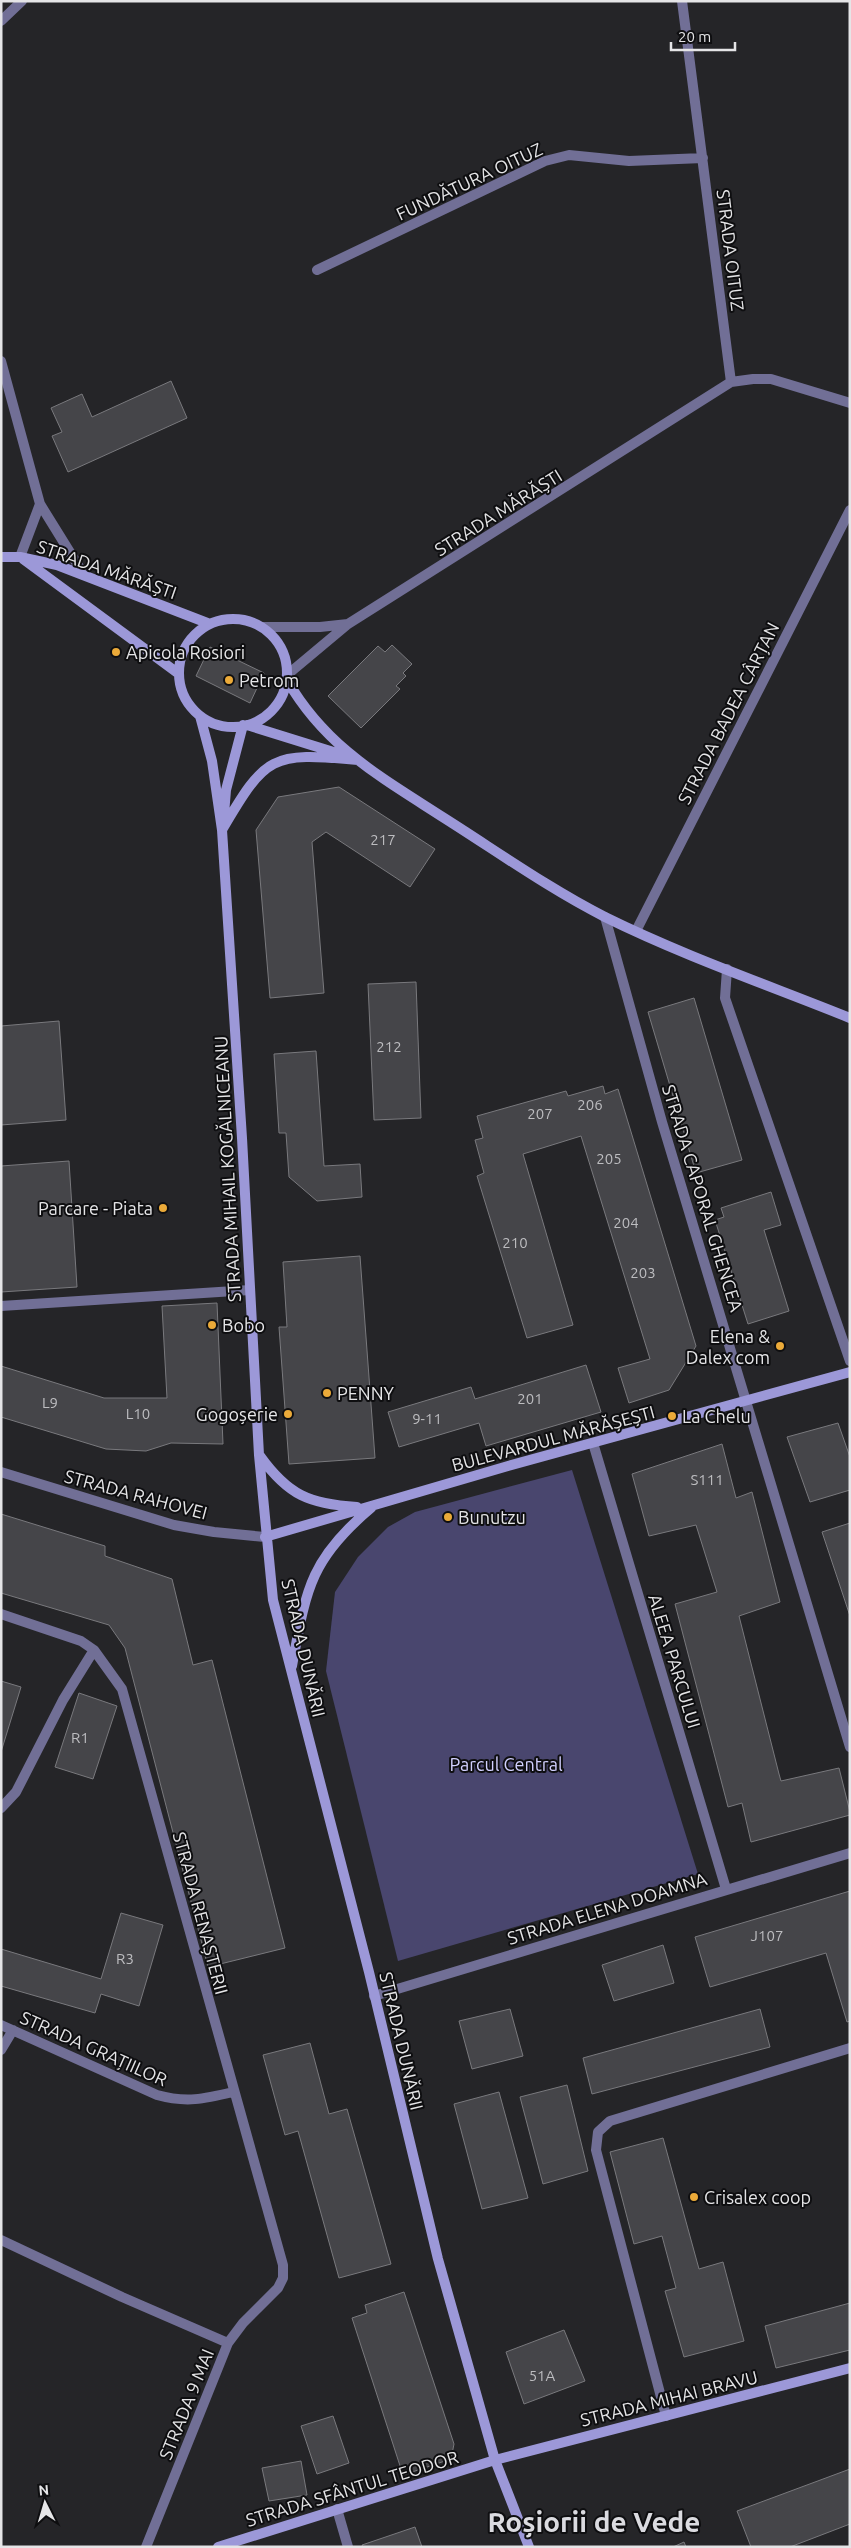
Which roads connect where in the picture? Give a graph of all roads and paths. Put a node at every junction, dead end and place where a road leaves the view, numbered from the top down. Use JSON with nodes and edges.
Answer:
{"nodes":[{"id":1,"x":22,"y":1,"type":"edge"},
{"id":2,"x":682,"y":1,"type":"edge"},
{"id":3,"x":1,"y":20,"type":"edge"},
{"id":4,"x":703,"y":158,"type":"junction"},
{"id":5,"x":317,"y":270,"type":"dead end"},
{"id":6,"x":1,"y":361,"type":"edge"},
{"id":7,"x":732,"y":382,"type":"junction"},
{"id":8,"x":850,"y":403,"type":"edge"},
{"id":9,"x":40,"y":504,"type":"junction"},
{"id":10,"x":850,"y":510,"type":"edge"},
{"id":11,"x":1,"y":557,"type":"edge"},
{"id":12,"x":20,"y":557,"type":"junction"},
{"id":13,"x":84,"y":575,"type":"junction"},
{"id":14,"x":210,"y":624,"type":"junction"},
{"id":15,"x":348,"y":624,"type":"junction"},
{"id":16,"x":263,"y":627,"type":"junction"},
{"id":17,"x":179,"y":674,"type":"junction"},
{"id":18,"x":287,"y":677,"type":"junction"},
{"id":19,"x":200,"y":716,"type":"junction"},
{"id":20,"x":245,"y":725,"type":"junction"},
{"id":21,"x":358,"y":760,"type":"junction"},
{"id":22,"x":222,"y":830,"type":"junction"},
{"id":23,"x":605,"y":917,"type":"junction"},
{"id":24,"x":636,"y":931,"type":"junction"},
{"id":25,"x":728,"y":969,"type":"junction"},
{"id":26,"x":850,"y":1018,"type":"edge"},
{"id":27,"x":250,"y":1290,"type":"junction"},
{"id":28,"x":1,"y":1306,"type":"edge"},
{"id":29,"x":850,"y":1361,"type":"edge"},
{"id":30,"x":850,"y":1372,"type":"edge"},
{"id":31,"x":747,"y":1400,"type":"junction"},
{"id":32,"x":593,"y":1443,"type":"junction"},
{"id":33,"x":259,"y":1455,"type":"junction"},
{"id":34,"x":1,"y":1472,"type":"edge"},
{"id":35,"x":370,"y":1506,"type":"junction"},
{"id":36,"x":265,"y":1537,"type":"junction"},
{"id":37,"x":1,"y":1614,"type":"edge"},
{"id":38,"x":94,"y":1650,"type":"junction"},
{"id":39,"x":291,"y":1670,"type":"junction"},
{"id":40,"x":850,"y":1747,"type":"edge"},
{"id":41,"x":1,"y":1808,"type":"edge"},
{"id":42,"x":850,"y":1853,"type":"edge"},
{"id":43,"x":726,"y":1889,"type":"junction"},
{"id":44,"x":374,"y":1996,"type":"junction"},
{"id":45,"x":1,"y":2025,"type":"edge"},
{"id":46,"x":13,"y":2030,"type":"junction"},
{"id":47,"x":850,"y":2048,"type":"edge"},
{"id":48,"x":1,"y":2050,"type":"edge"},
{"id":49,"x":233,"y":2092,"type":"junction"},
{"id":50,"x":1,"y":2240,"type":"edge"},
{"id":51,"x":278,"y":2288,"type":"joint"},
{"id":52,"x":228,"y":2342,"type":"junction"},
{"id":53,"x":850,"y":2368,"type":"edge"},
{"id":54,"x":666,"y":2416,"type":"junction"},
{"id":55,"x":495,"y":2460,"type":"junction"},
{"id":56,"x":337,"y":2509,"type":"junction"},
{"id":57,"x":146,"y":2547,"type":"edge"},
{"id":58,"x":218,"y":2547,"type":"edge"},
{"id":59,"x":348,"y":2547,"type":"edge"},
{"id":60,"x":529,"y":2547,"type":"edge"}],
"edges":[{"from":1,"to":3,"type":"street"},
{"from":2,"to":4,"type":"street","name":"STRADA OITUZ"},
{"from":4,"to":5,"type":"street","name":"FUNDĂTURA OITUZ"},
{"from":4,"to":7,"type":"street","name":"STRADA OITUZ"},
{"from":6,"to":9,"type":"street"},
{"from":7,"to":8,"type":"street"},
{"from":7,"to":15,"type":"street","name":"STRADA MĂRĂȘTI"},
{"from":9,"to":12,"type":"street"},
{"from":9,"to":13,"type":"street"},
{"from":10,"to":24,"type":"street","name":"STRADA BADEA CÂRȚAN"},
{"from":11,"to":12,"type":"main road","name":"STRADA MĂRĂȘTI"},
{"from":12,"to":13,"type":"main road","name":"STRADA MĂRĂȘTI"},
{"from":12,"to":17,"type":"main road","name":"STRADA MĂRĂȘTI"},
{"from":13,"to":14,"type":"main road","name":"STRADA MĂRĂȘTI"},
{"from":14,"to":16,"type":"main road"},
{"from":14,"to":17,"type":"main road"},
{"from":15,"to":16,"type":"street"},
{"from":15,"to":18,"type":"street","name":"STRADA MĂRĂȘTI"},
{"from":16,"to":18,"type":"main road"},
{"from":17,"to":19,"type":"main road"},
{"from":18,"to":20,"type":"main road"},
{"from":18,"to":21,"type":"main road"},
{"from":19,"to":20,"type":"main road"},
{"from":19,"to":22,"type":"main road","name":"STRADA MIHAIL KOGĂLNICEANU"},
{"from":20,"to":21,"type":"main road"},
{"from":20,"to":22,"type":"main road","name":"STRADA MIHAIL KOGĂLNICEANU"},
{"from":21,"to":22,"type":"main road"},
{"from":21,"to":23,"type":"main road"},
{"from":22,"to":27,"type":"main road","name":"STRADA MIHAIL KOGĂLNICEANU"},
{"from":23,"to":24,"type":"main road"},
{"from":23,"to":31,"type":"street","name":"STRADA CAPORAL GHENCEA"},
{"from":24,"to":25,"type":"main road"},
{"from":25,"to":26,"type":"main road"},
{"from":25,"to":29,"type":"street"},
{"from":27,"to":28,"type":"street"},
{"from":27,"to":33,"type":"main road","name":"STRADA MIHAIL KOGĂLNICEANU"},
{"from":30,"to":31,"type":"main road","name":"BULEVARDUL MĂRĂȘEȘTI"},
{"from":31,"to":32,"type":"main road","name":"BULEVARDUL MĂRĂȘEȘTI"},
{"from":31,"to":40,"type":"street","name":"STRADA CAPORAL GHENCEA"},
{"from":32,"to":35,"type":"main road","name":"BULEVARDUL MĂRĂȘEȘTI"},
{"from":32,"to":43,"type":"street","name":"ALEEA PARCULUI"},
{"from":33,"to":35,"type":"main road"},
{"from":33,"to":36,"type":"main road","name":"STRADA MIHAIL KOGĂLNICEANU"},
{"from":34,"to":36,"type":"street","name":"STRADA RAHOVEI"},
{"from":35,"to":36,"type":"main road","name":"BULEVARDUL MĂRĂȘEȘTI"},
{"from":35,"to":39,"type":"main road"},
{"from":36,"to":39,"type":"main road","name":"STRADA DUNĂRII"},
{"from":37,"to":38,"type":"street","name":"STRADA RENAȘTERII"},
{"from":38,"to":41,"type":"street"},
{"from":38,"to":49,"type":"street","name":"STRADA RENAȘTERII"},
{"from":39,"to":44,"type":"main road","name":"STRADA DUNĂRII"},
{"from":42,"to":43,"type":"street","name":"STRADA ELENA DOAMNA"},
{"from":43,"to":44,"type":"street","name":"STRADA ELENA DOAMNA"},
{"from":44,"to":55,"type":"main road","name":"STRADA DUNĂRII"},
{"from":45,"to":46,"type":"street","name":"STRADA GRAȚIILOR"},
{"from":46,"to":48,"type":"street"},
{"from":46,"to":49,"type":"street","name":"STRADA GRAȚIILOR"},
{"from":47,"to":54,"type":"street"},
{"from":49,"to":51,"type":"street","name":"STRADA RENAȘTERII"},
{"from":50,"to":52,"type":"street"},
{"from":51,"to":52,"type":"street","name":"STRADA 9 MAI"},
{"from":52,"to":57,"type":"street","name":"STRADA 9 MAI"},
{"from":53,"to":54,"type":"main road","name":"STRADA MIHAI BRAVU"},
{"from":54,"to":55,"type":"main road","name":"STRADA MIHAI BRAVU"},
{"from":55,"to":56,"type":"main road","name":"STRADA SFÂNTUL TEODOR"},
{"from":55,"to":60,"type":"main road","name":"STRADA DUNĂRII"},
{"from":56,"to":58,"type":"main road","name":"STRADA SFÂNTUL TEODOR"},
{"from":56,"to":59,"type":"street"}]}
